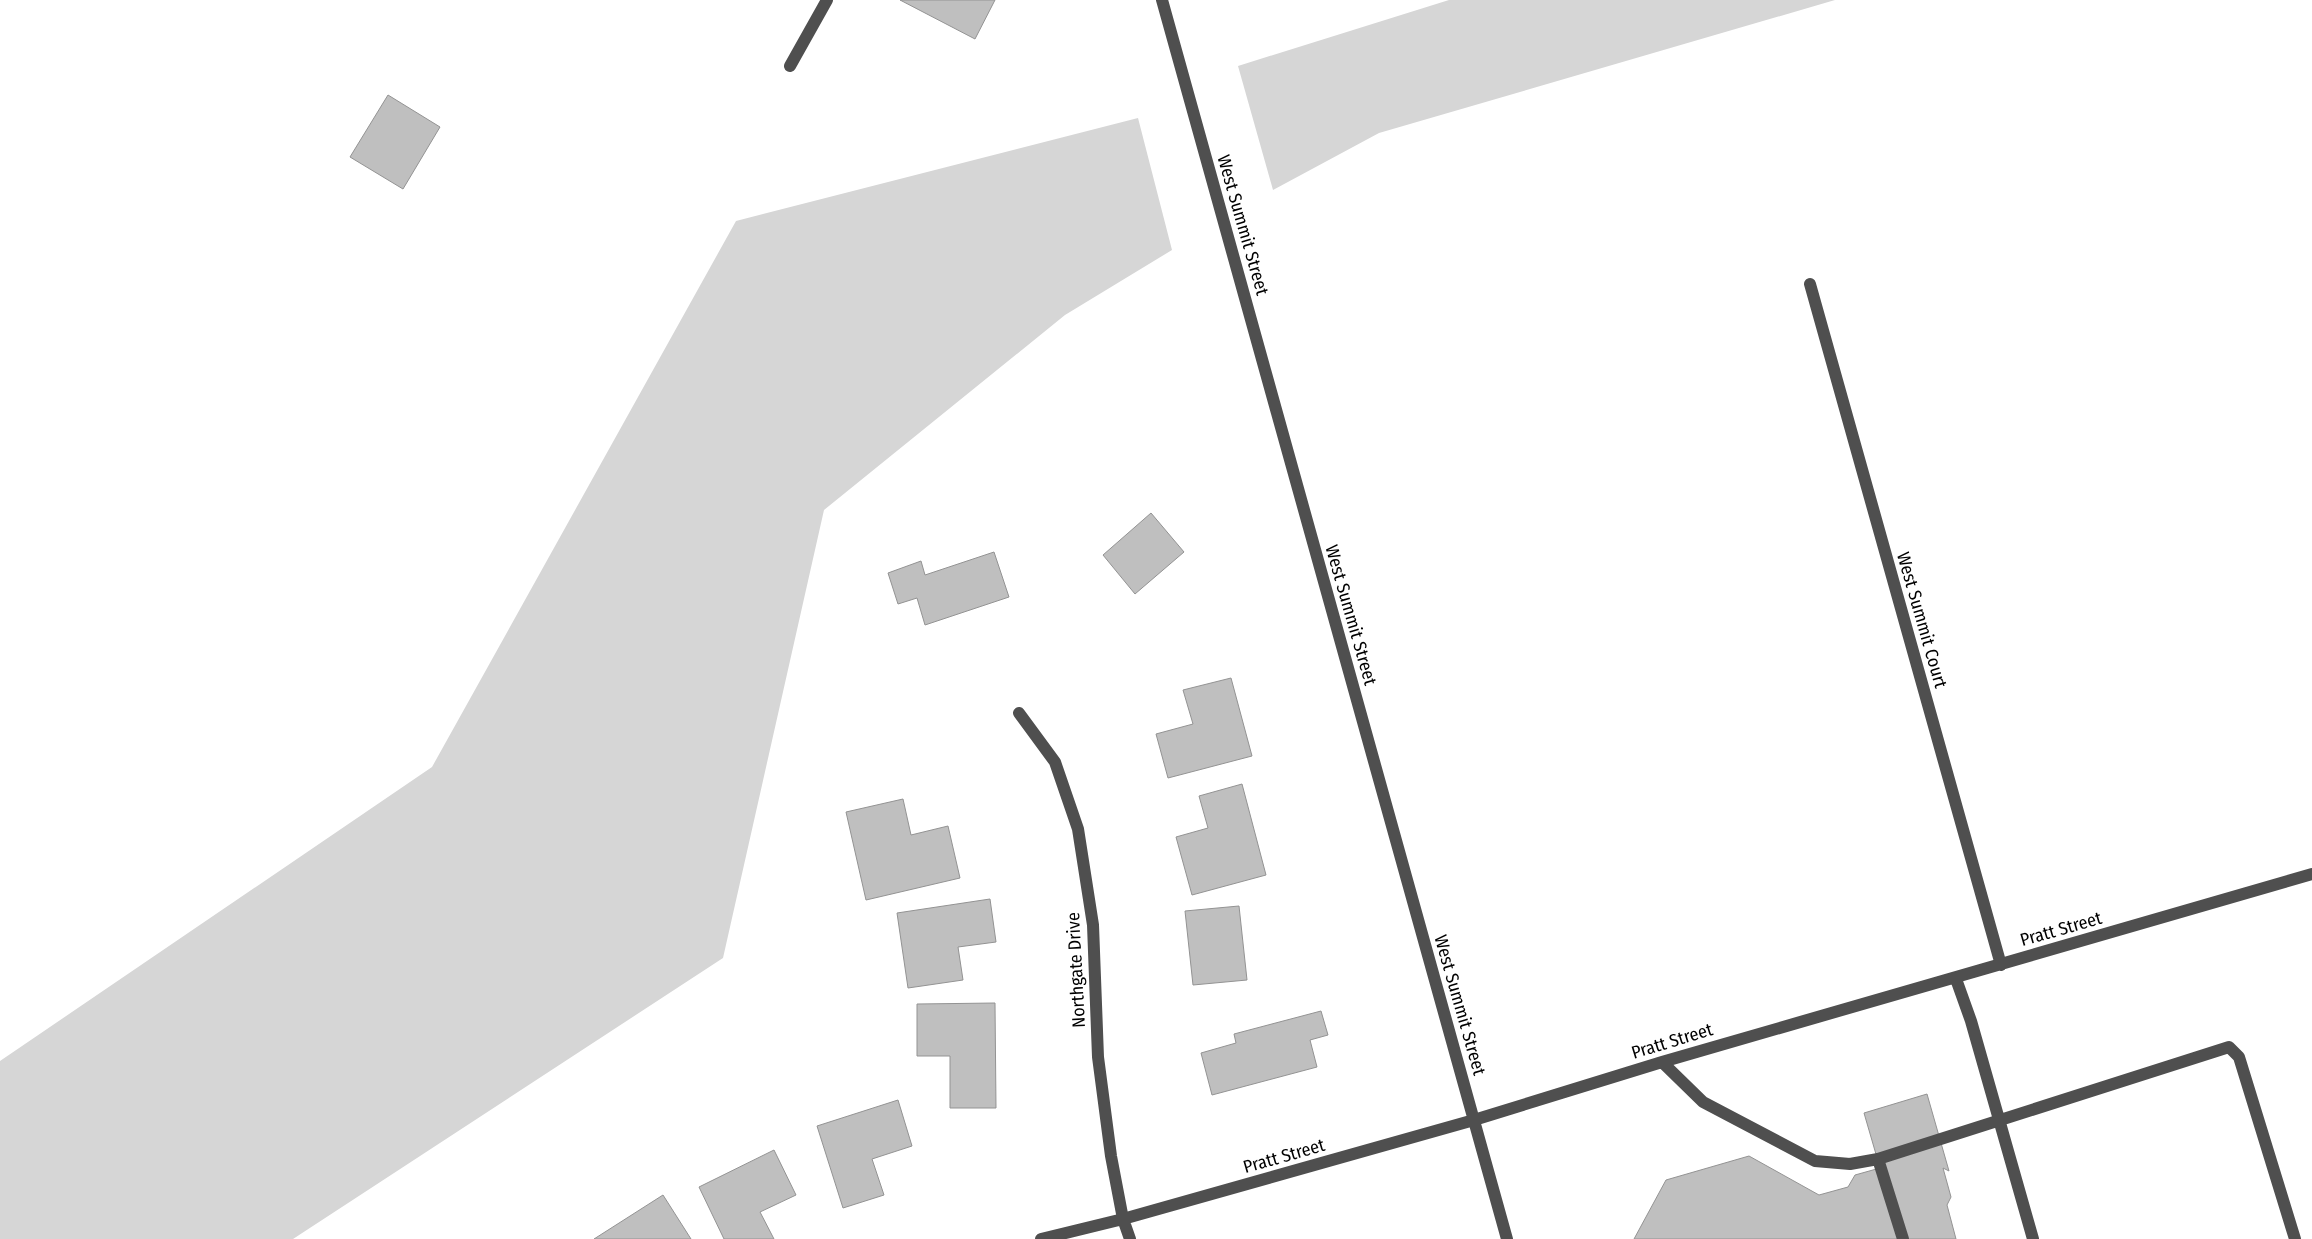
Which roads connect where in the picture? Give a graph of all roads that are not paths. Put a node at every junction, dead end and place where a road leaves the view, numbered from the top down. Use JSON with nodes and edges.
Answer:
{"nodes":[{"id":1,"x":827,"y":0,"type":"edge"},
{"id":2,"x":1162,"y":0,"type":"edge"},
{"id":3,"x":790,"y":66,"type":"dead end"},
{"id":4,"x":1810,"y":284,"type":"dead end"},
{"id":5,"x":1018,"y":712,"type":"dead end"},
{"id":6,"x":2312,"y":874,"type":"edge"},
{"id":7,"x":2001,"y":965,"type":"junction"},
{"id":8,"x":1956,"y":979,"type":"junction"},
{"id":9,"x":1662,"y":1062,"type":"junction"},
{"id":10,"x":1474,"y":1120,"type":"junction"},
{"id":11,"x":1999,"y":1120,"type":"junction"},
{"id":12,"x":1878,"y":1159,"type":"junction"},
{"id":13,"x":1123,"y":1219,"type":"junction"},
{"id":14,"x":1041,"y":1239,"type":"edge"},
{"id":15,"x":1130,"y":1239,"type":"edge"},
{"id":16,"x":1507,"y":1239,"type":"edge"},
{"id":17,"x":1903,"y":1239,"type":"edge"},
{"id":18,"x":2033,"y":1239,"type":"edge"},
{"id":19,"x":2295,"y":1239,"type":"edge"}],
"edges":[{"from":1,"to":3,"type":"street"},
{"from":2,"to":10,"type":"street","name":"West Summit Street"},
{"from":4,"to":7,"type":"street","name":"West Summit Court"},
{"from":5,"to":13,"type":"street","name":"Northgate Drive"},
{"from":6,"to":7,"type":"street","name":"Pratt Street"},
{"from":7,"to":8,"type":"street","name":"Pratt Street"},
{"from":8,"to":9,"type":"street","name":"Pratt Street"},
{"from":8,"to":11,"type":"street"},
{"from":9,"to":10,"type":"street","name":"Pratt Street"},
{"from":9,"to":12,"type":"street"},
{"from":10,"to":13,"type":"street","name":"Pratt Street"},
{"from":10,"to":16,"type":"street","name":"West Summit Street"},
{"from":11,"to":12,"type":"street"},
{"from":11,"to":18,"type":"street"},
{"from":11,"to":19,"type":"street"},
{"from":12,"to":17,"type":"street"},
{"from":13,"to":14,"type":"street","name":"Pratt Street"},
{"from":13,"to":15,"type":"street","name":"Northgate Drive"}]}
